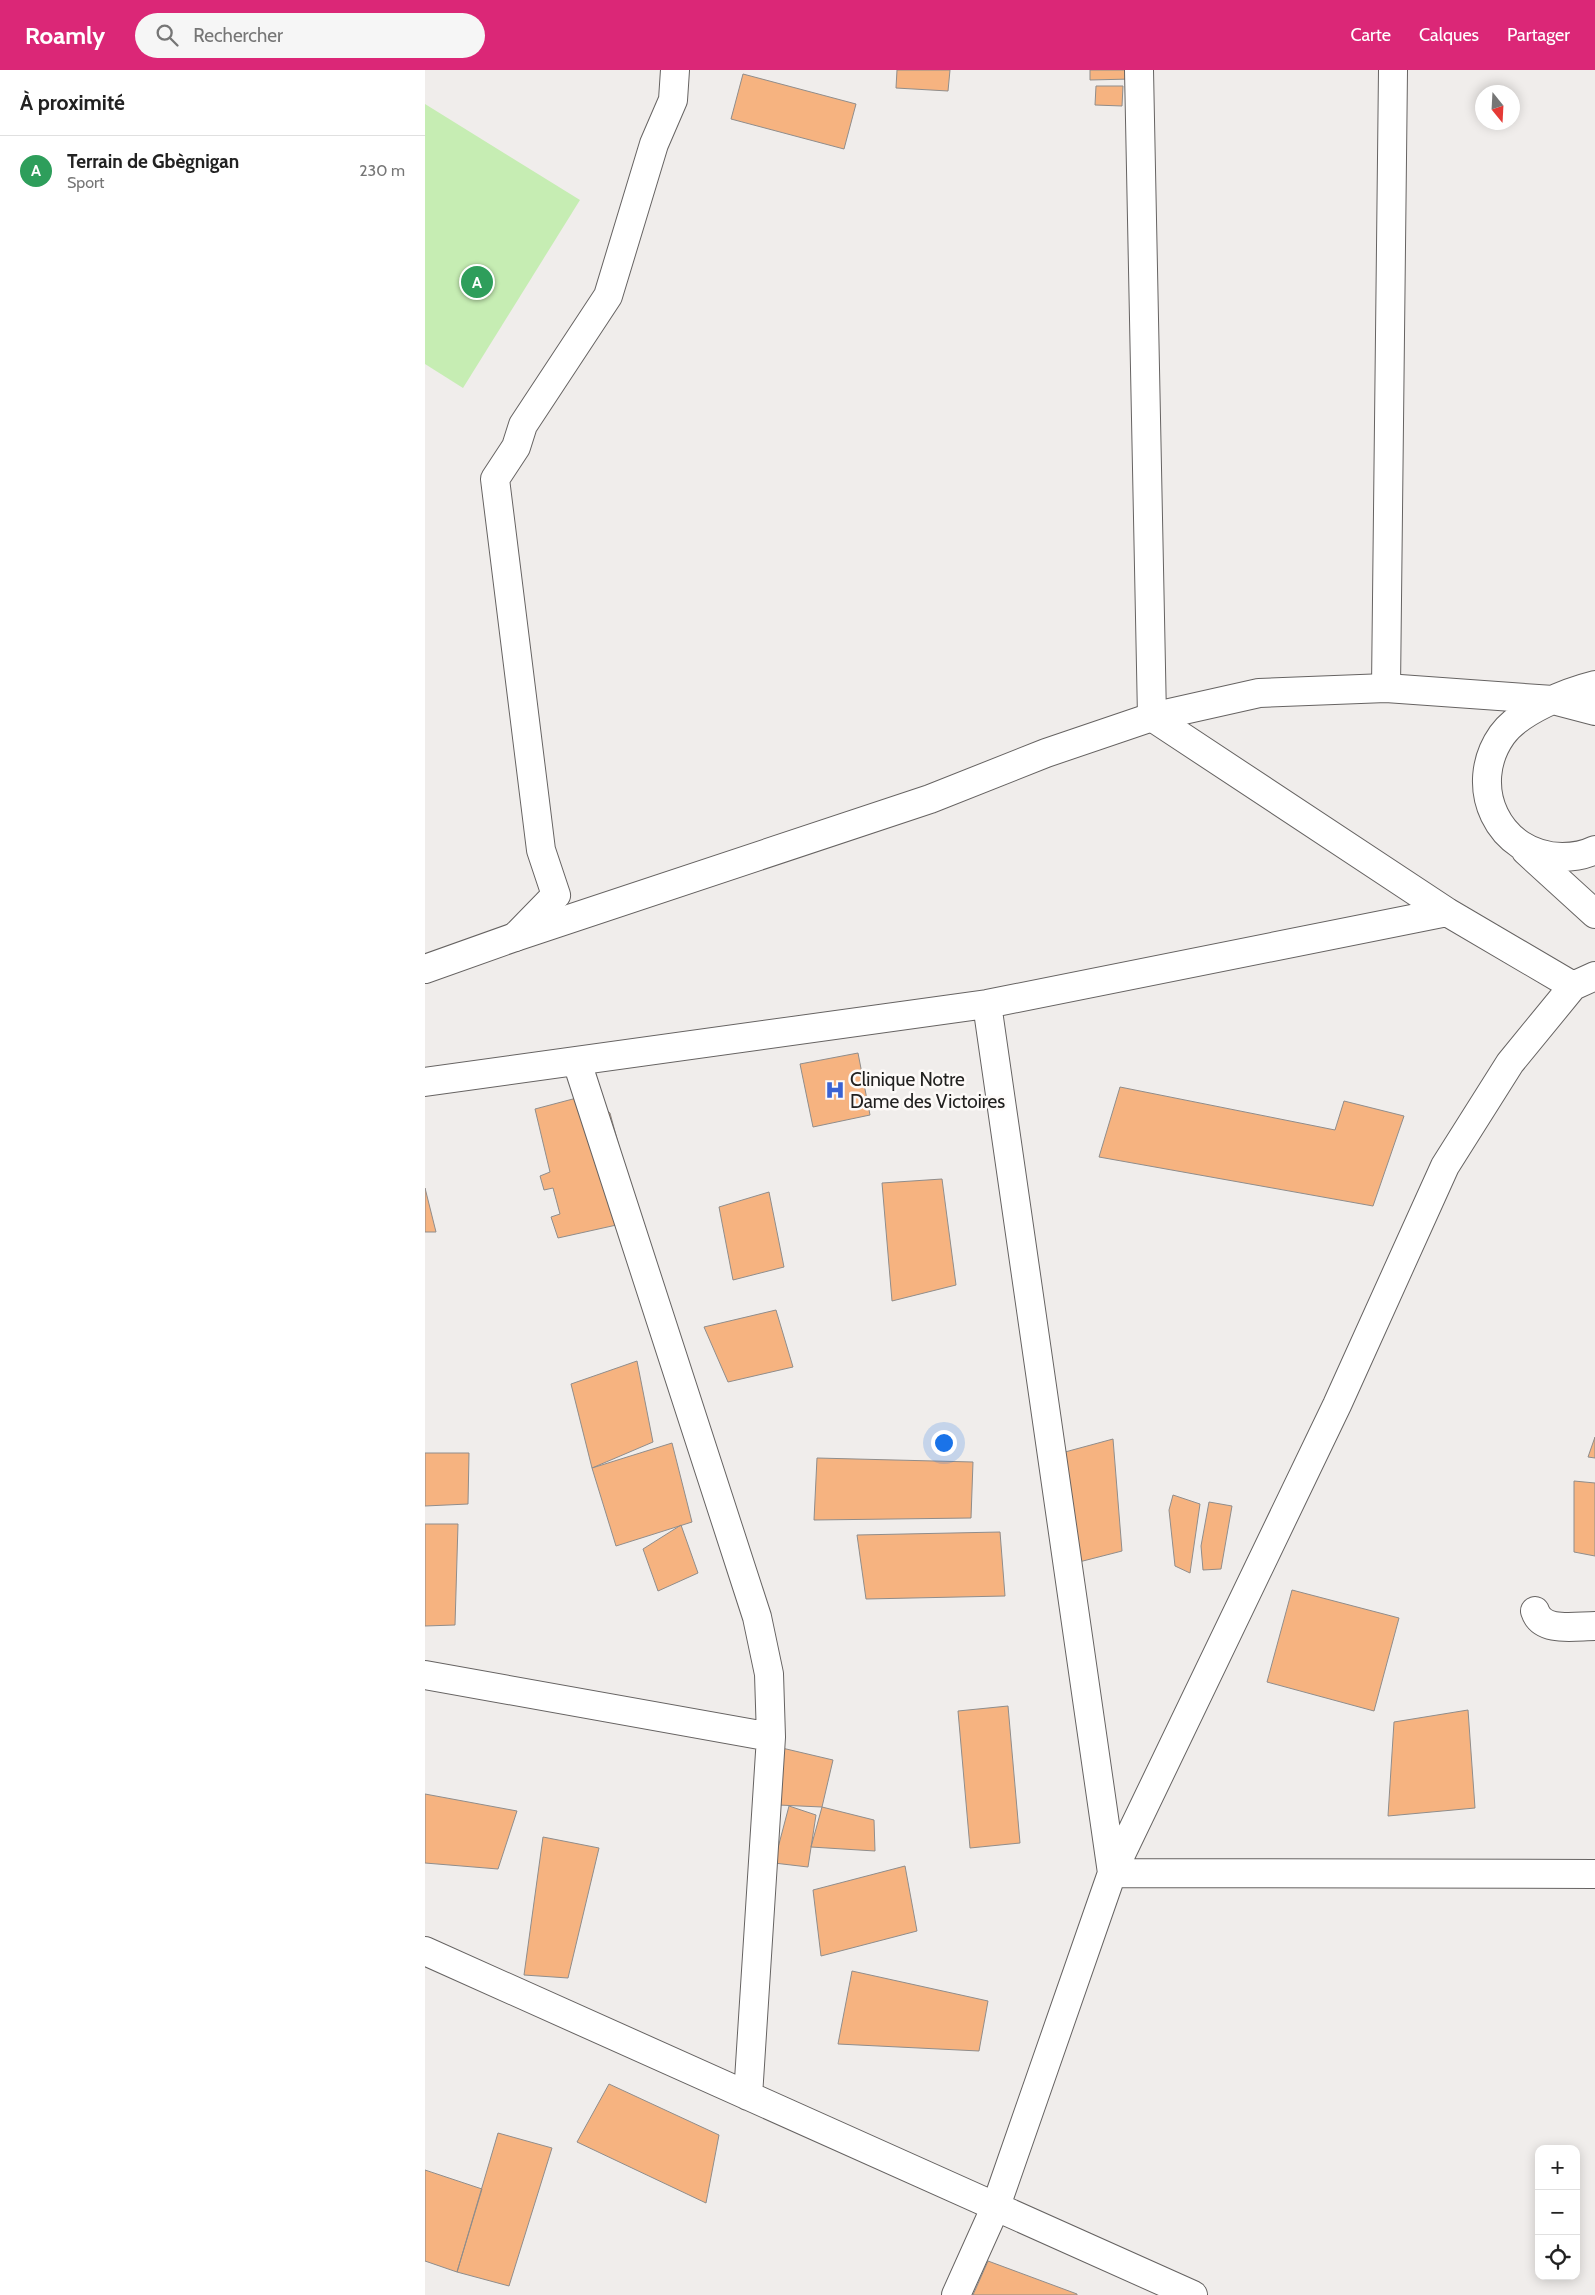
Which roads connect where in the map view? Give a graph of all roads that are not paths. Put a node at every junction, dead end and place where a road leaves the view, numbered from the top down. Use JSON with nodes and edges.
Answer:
{"nodes":[{"id":1,"x":675,"y":70,"type":"edge"},
{"id":2,"x":1139,"y":70,"type":"edge"},
{"id":3,"x":1393,"y":70,"type":"edge"},
{"id":4,"x":1595,"y":685,"type":"edge"},
{"id":5,"x":1386,"y":688,"type":"junction"},
{"id":6,"x":1553,"y":700,"type":"junction"},
{"id":7,"x":1595,"y":710,"type":"edge"},
{"id":8,"x":1152,"y":717,"type":"junction"},
{"id":9,"x":1515,"y":841,"type":"junction"},
{"id":10,"x":1595,"y":850,"type":"edge"},
{"id":11,"x":1447,"y":912,"type":"junction"},
{"id":12,"x":1595,"y":914,"type":"edge"},
{"id":13,"x":515,"y":937,"type":"junction"},
{"id":14,"x":425,"y":969,"type":"edge"},
{"id":15,"x":1584,"y":981,"type":"edge"},
{"id":16,"x":987,"y":1004,"type":"junction"},
{"id":17,"x":577,"y":1062,"type":"junction"},
{"id":18,"x":425,"y":1082,"type":"edge"},
{"id":19,"x":1535,"y":1611,"type":"dead end"},
{"id":20,"x":1595,"y":1626,"type":"edge"},
{"id":21,"x":425,"y":1675,"type":"edge"},
{"id":22,"x":771,"y":1737,"type":"junction"},
{"id":23,"x":1112,"y":1873,"type":"junction"},
{"id":24,"x":1595,"y":1874,"type":"edge"},
{"id":25,"x":425,"y":1951,"type":"edge"},
{"id":26,"x":748,"y":2096,"type":"junction"},
{"id":27,"x":996,"y":2206,"type":"junction"},
{"id":28,"x":956,"y":2295,"type":"edge"},
{"id":29,"x":1193,"y":2295,"type":"edge"}],
"edges":[{"from":1,"to":13,"type":"street"},
{"from":2,"to":8,"type":"street"},
{"from":3,"to":5,"type":"street"},
{"from":4,"to":6,"type":"street"},
{"from":5,"to":6,"type":"street"},
{"from":5,"to":8,"type":"street"},
{"from":6,"to":7,"type":"street"},
{"from":6,"to":9,"type":"street"},
{"from":8,"to":11,"type":"street"},
{"from":8,"to":13,"type":"street"},
{"from":9,"to":10,"type":"street"},
{"from":9,"to":12,"type":"street"},
{"from":11,"to":15,"type":"street"},
{"from":11,"to":16,"type":"street"},
{"from":13,"to":14,"type":"street"},
{"from":15,"to":23,"type":"street"},
{"from":16,"to":17,"type":"street"},
{"from":16,"to":23,"type":"street"},
{"from":17,"to":18,"type":"street"},
{"from":17,"to":22,"type":"street"},
{"from":19,"to":20,"type":"street"},
{"from":21,"to":22,"type":"street"},
{"from":22,"to":26,"type":"street"},
{"from":23,"to":24,"type":"street"},
{"from":23,"to":27,"type":"street"},
{"from":25,"to":26,"type":"street"},
{"from":26,"to":27,"type":"street"},
{"from":27,"to":28,"type":"street"},
{"from":27,"to":29,"type":"street"}]}
